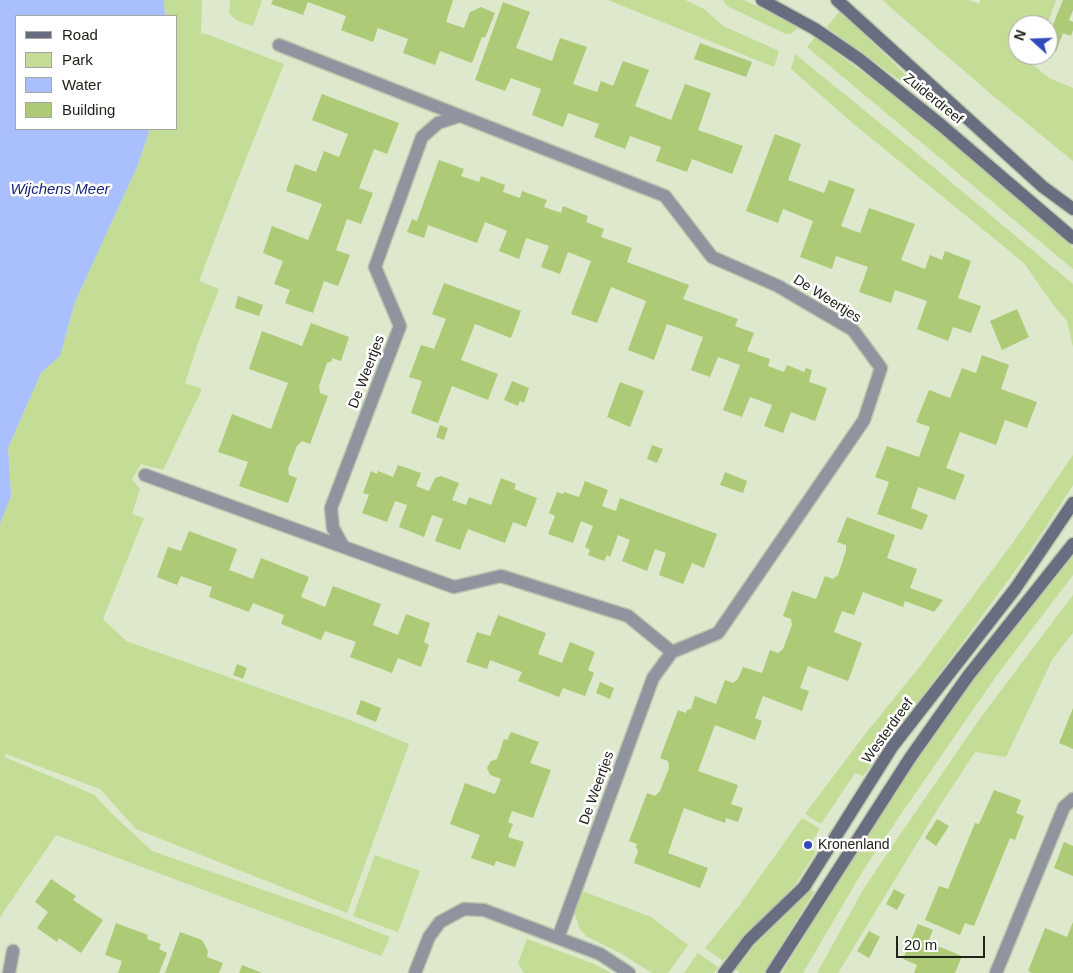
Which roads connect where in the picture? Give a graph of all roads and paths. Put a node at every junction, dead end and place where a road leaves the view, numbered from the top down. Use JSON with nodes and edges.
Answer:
{"nodes":[{"id":1,"x":837,"y":0,"type":"edge"},
{"id":2,"x":769,"y":2,"type":"edge"},
{"id":3,"x":279,"y":45,"type":"dead end"},
{"id":4,"x":459,"y":116,"type":"junction"},
{"id":5,"x":1073,"y":210,"type":"edge"},
{"id":6,"x":1073,"y":238,"type":"edge"},
{"id":7,"x":145,"y":474,"type":"dead end"},
{"id":8,"x":1073,"y":503,"type":"edge"},
{"id":9,"x":1073,"y":544,"type":"edge"},
{"id":10,"x":343,"y":546,"type":"junction"},
{"id":11,"x":672,"y":652,"type":"junction"},
{"id":12,"x":1073,"y":799,"type":"edge"},
{"id":13,"x":558,"y":938,"type":"junction"},
{"id":14,"x":13,"y":951,"type":"dead end"},
{"id":15,"x":9,"y":973,"type":"edge"},
{"id":16,"x":415,"y":973,"type":"edge"},
{"id":17,"x":629,"y":973,"type":"edge"},
{"id":18,"x":724,"y":973,"type":"edge"},
{"id":19,"x":772,"y":973,"type":"edge"},
{"id":20,"x":996,"y":973,"type":"edge"}],
"edges":[{"from":1,"to":5,"type":"street","name":"Zuiderdreef"},
{"from":2,"to":6,"type":"street","name":"Zuiderdreef"},
{"from":3,"to":4,"type":"street","name":"De Weertjes"},
{"from":4,"to":10,"type":"street","name":"De Weertjes"},
{"from":4,"to":11,"type":"street","name":"De Weertjes"},
{"from":7,"to":10,"type":"street"},
{"from":8,"to":18,"type":"street","name":"Westerdreef"},
{"from":9,"to":19,"type":"street"},
{"from":10,"to":11,"type":"street"},
{"from":11,"to":13,"type":"street","name":"De Weertjes"},
{"from":12,"to":20,"type":"street"},
{"from":13,"to":16,"type":"street"},
{"from":13,"to":17,"type":"street"},
{"from":14,"to":15,"type":"street"}]}
